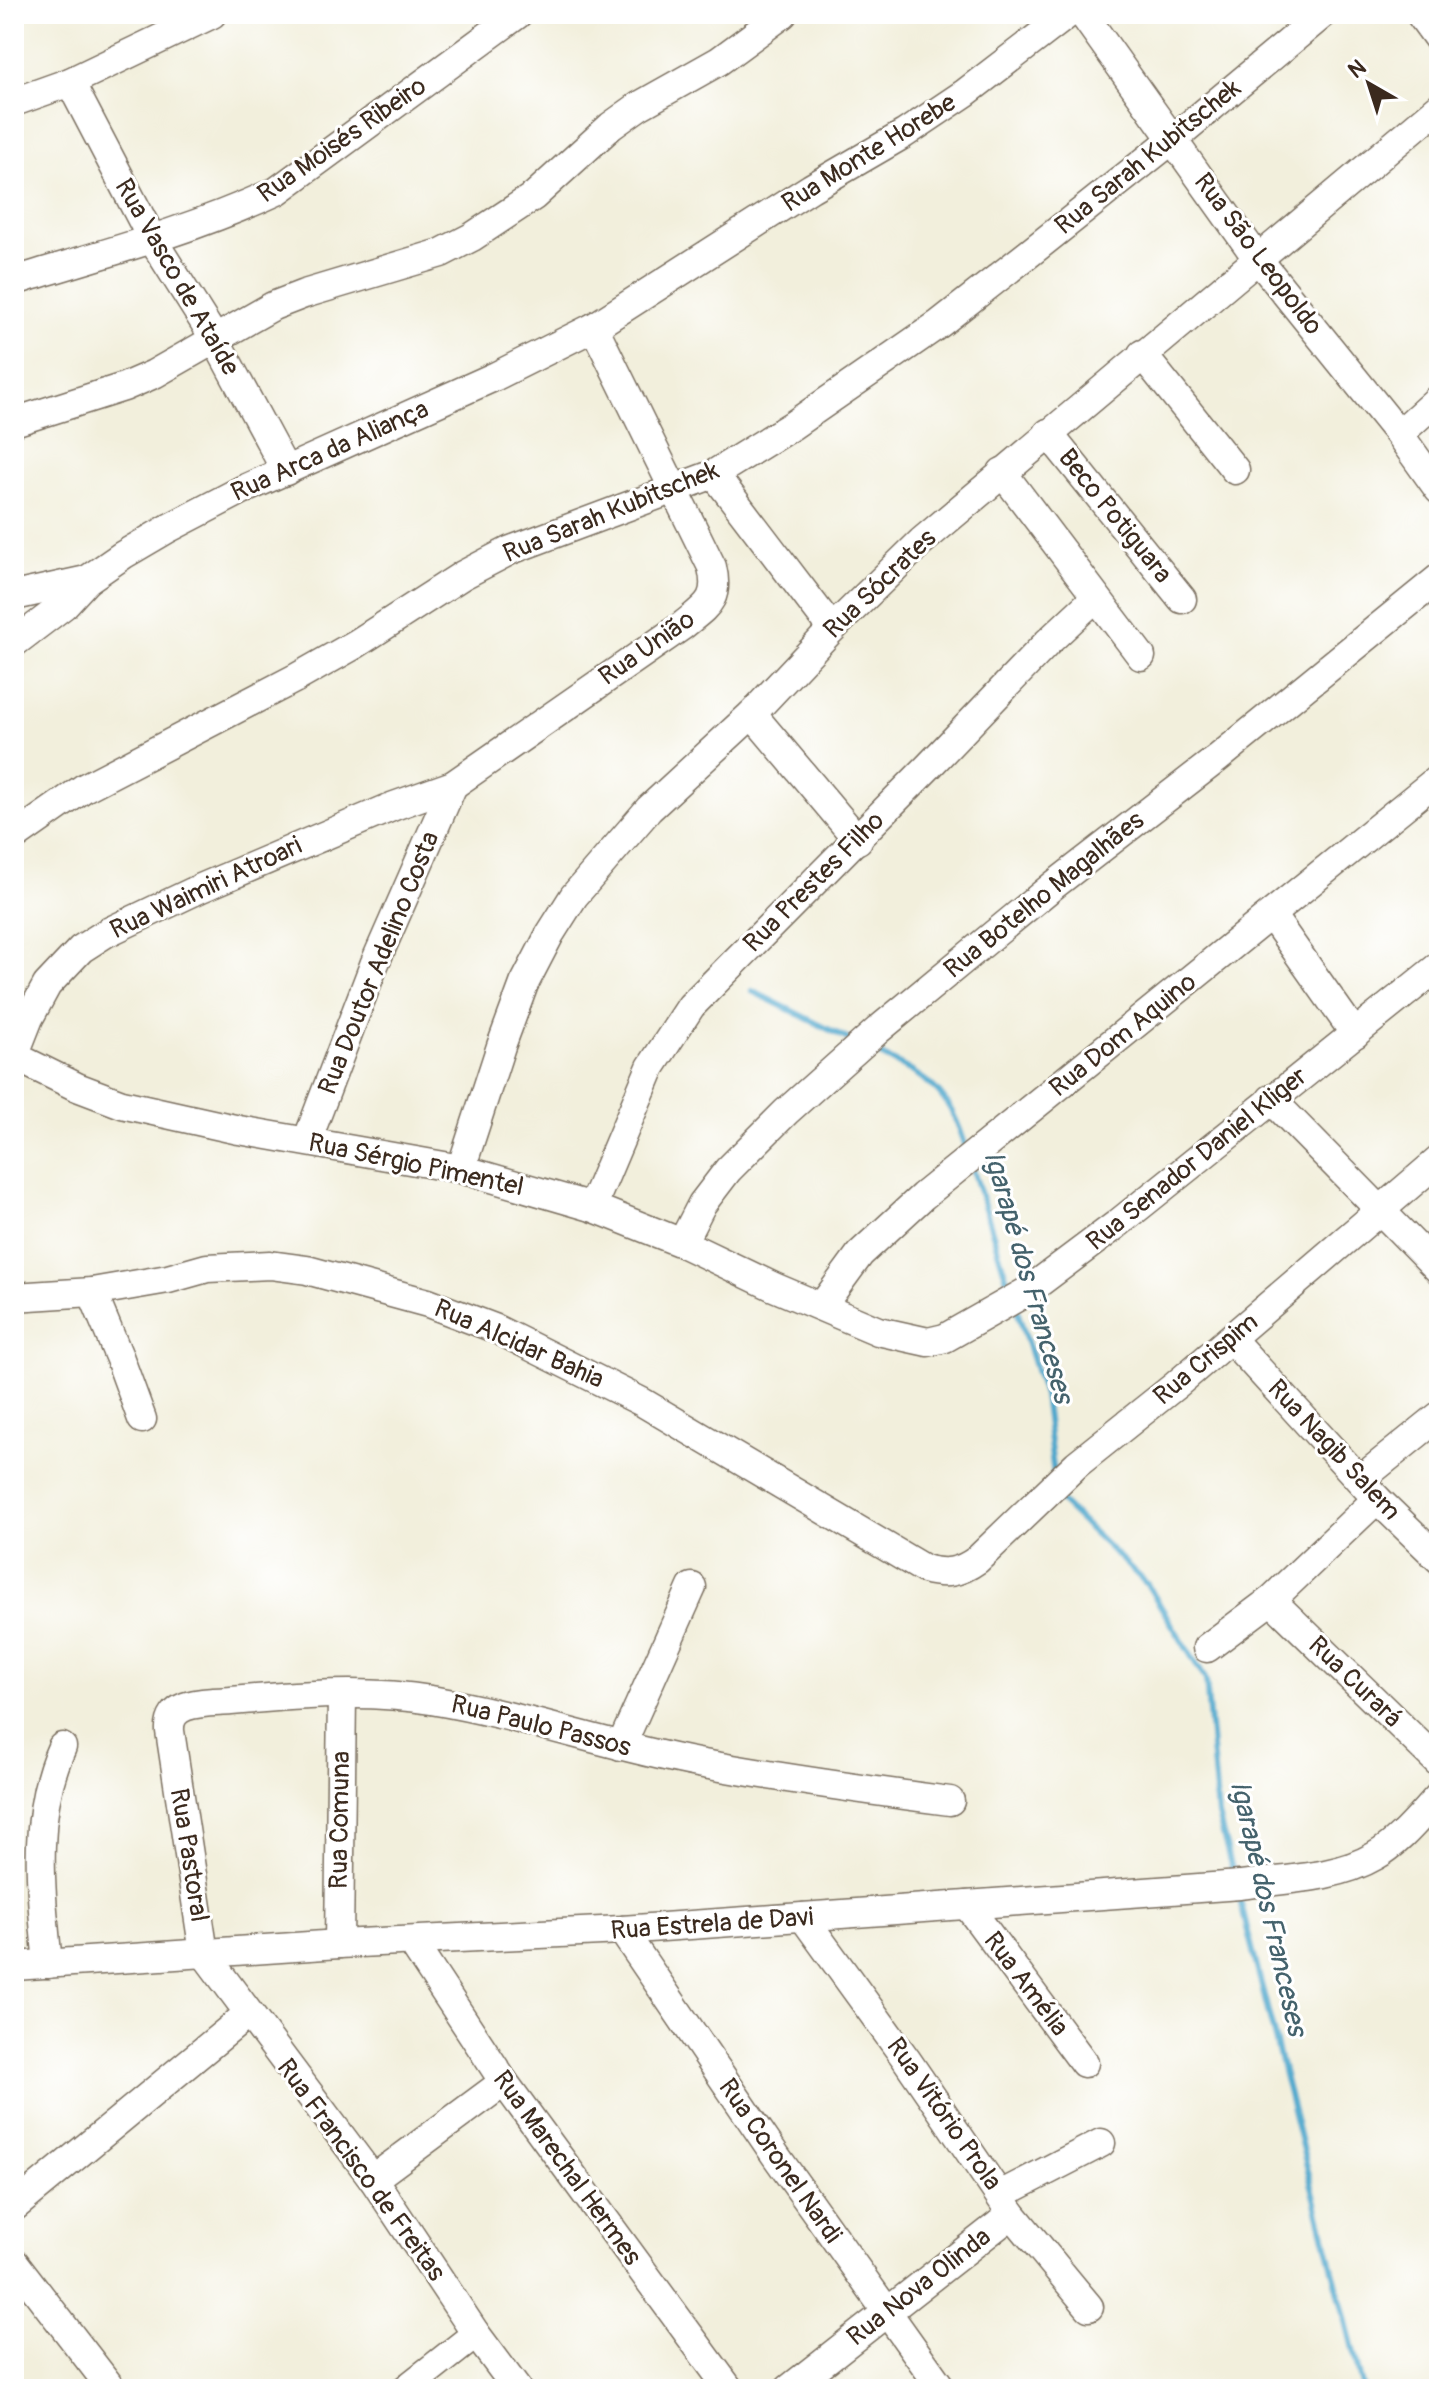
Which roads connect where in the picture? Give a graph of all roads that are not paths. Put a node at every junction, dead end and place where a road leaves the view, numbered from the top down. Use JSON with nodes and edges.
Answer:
{"nodes":[{"id":1,"x":212,"y":14,"type":"edge"},
{"id":2,"x":518,"y":14,"type":"edge"},
{"id":3,"x":783,"y":14,"type":"edge"},
{"id":4,"x":1068,"y":14,"type":"edge"},
{"id":5,"x":1083,"y":14,"type":"edge"},
{"id":6,"x":1323,"y":14,"type":"edge"},
{"id":7,"x":1420,"y":14,"type":"edge"},
{"id":8,"x":1439,"y":40,"type":"edge"},
{"id":9,"x":70,"y":82,"type":"junction"},
{"id":10,"x":14,"y":102,"type":"edge"},
{"id":11,"x":1439,"y":107,"type":"edge"},
{"id":12,"x":1173,"y":139,"type":"junction"},
{"id":13,"x":152,"y":239,"type":"junction"},
{"id":14,"x":1257,"y":258,"type":"junction"},
{"id":15,"x":14,"y":281,"type":"edge"},
{"id":16,"x":662,"y":283,"type":"joint"},
{"id":17,"x":594,"y":327,"type":"junction"},
{"id":18,"x":215,"y":339,"type":"junction"},
{"id":19,"x":1142,"y":354,"type":"junction"},
{"id":20,"x":1439,"y":398,"type":"edge"},
{"id":21,"x":14,"y":422,"type":"edge"},
{"id":22,"x":1048,"y":433,"type":"junction"},
{"id":23,"x":1399,"y":434,"type":"junction"},
{"id":24,"x":1235,"y":470,"type":"dead end"},
{"id":25,"x":286,"y":471,"type":"junction"},
{"id":26,"x":1002,"y":472,"type":"junction"},
{"id":27,"x":714,"y":474,"type":"junction"},
{"id":28,"x":675,"y":490,"type":"junction"},
{"id":29,"x":1439,"y":490,"type":"edge"},
{"id":30,"x":1439,"y":578,"type":"edge"},
{"id":31,"x":87,"y":580,"type":"junction"},
{"id":32,"x":14,"y":596,"type":"edge"},
{"id":33,"x":1095,"y":598,"type":"junction"},
{"id":34,"x":1182,"y":599,"type":"dead end"},
{"id":35,"x":832,"y":629,"type":"junction"},
{"id":36,"x":14,"y":643,"type":"edge"},
{"id":37,"x":1141,"y":656,"type":"dead end"},
{"id":38,"x":752,"y":714,"type":"junction"},
{"id":39,"x":1439,"y":778,"type":"edge"},
{"id":40,"x":453,"y":785,"type":"junction"},
{"id":41,"x":14,"y":837,"type":"edge"},
{"id":42,"x":858,"y":840,"type":"junction"},
{"id":43,"x":1271,"y":915,"type":"junction"},
{"id":44,"x":1439,"y":966,"type":"edge"},
{"id":45,"x":1355,"y":1034,"type":"junction"},
{"id":46,"x":14,"y":1056,"type":"edge"},
{"id":47,"x":1271,"y":1099,"type":"junction"},
{"id":48,"x":307,"y":1141,"type":"junction"},
{"id":49,"x":1439,"y":1160,"type":"edge"},
{"id":50,"x":461,"y":1169,"type":"junction"},
{"id":51,"x":592,"y":1207,"type":"junction"},
{"id":52,"x":1379,"y":1212,"type":"junction"},
{"id":53,"x":682,"y":1243,"type":"junction"},
{"id":54,"x":1439,"y":1270,"type":"edge"},
{"id":55,"x":92,"y":1292,"type":"junction"},
{"id":56,"x":14,"y":1297,"type":"edge"},
{"id":57,"x":822,"y":1306,"type":"junction"},
{"id":58,"x":945,"y":1338,"type":"joint"},
{"id":59,"x":1231,"y":1339,"type":"junction"},
{"id":60,"x":1439,"y":1416,"type":"edge"},
{"id":61,"x":142,"y":1419,"type":"dead end"},
{"id":62,"x":1369,"y":1489,"type":"junction"},
{"id":63,"x":1439,"y":1559,"type":"edge"},
{"id":64,"x":977,"y":1560,"type":"joint"},
{"id":65,"x":692,"y":1587,"type":"dead end"},
{"id":66,"x":1271,"y":1600,"type":"junction"},
{"id":67,"x":1207,"y":1648,"type":"dead end"},
{"id":68,"x":342,"y":1695,"type":"junction"},
{"id":69,"x":621,"y":1746,"type":"junction"},
{"id":70,"x":62,"y":1747,"type":"dead end"},
{"id":71,"x":174,"y":1756,"type":"joint"},
{"id":72,"x":1439,"y":1763,"type":"edge"},
{"id":73,"x":1439,"y":1796,"type":"edge"},
{"id":74,"x":950,"y":1801,"type":"dead end"},
{"id":75,"x":967,"y":1905,"type":"junction"},
{"id":76,"x":803,"y":1917,"type":"junction"},
{"id":77,"x":622,"y":1930,"type":"junction"},
{"id":78,"x":412,"y":1942,"type":"junction"},
{"id":79,"x":339,"y":1944,"type":"junction"},
{"id":80,"x":204,"y":1953,"type":"junction"},
{"id":81,"x":48,"y":1964,"type":"junction"},
{"id":82,"x":14,"y":1966,"type":"edge"},
{"id":83,"x":248,"y":2014,"type":"junction"},
{"id":84,"x":1084,"y":2063,"type":"dead end"},
{"id":85,"x":504,"y":2082,"type":"junction"},
{"id":86,"x":1101,"y":2143,"type":"dead end"},
{"id":87,"x":373,"y":2179,"type":"junction"},
{"id":88,"x":1006,"y":2204,"type":"junction"},
{"id":89,"x":14,"y":2207,"type":"edge"},
{"id":90,"x":14,"y":2262,"type":"edge"},
{"id":91,"x":1089,"y":2307,"type":"dead end"},
{"id":92,"x":887,"y":2312,"type":"junction"},
{"id":93,"x":476,"y":2334,"type":"junction"},
{"id":94,"x":112,"y":2389,"type":"edge"},
{"id":95,"x":406,"y":2389,"type":"edge"},
{"id":96,"x":517,"y":2389,"type":"edge"},
{"id":97,"x":729,"y":2389,"type":"edge"},
{"id":98,"x":789,"y":2389,"type":"edge"},
{"id":99,"x":942,"y":2389,"type":"edge"}],
"edges":[{"from":1,"to":9,"type":"street"},
{"from":2,"to":13,"type":"street","name":"Rua Moisés Ribeiro"},
{"from":3,"to":18,"type":"street"},
{"from":4,"to":16,"type":"street","name":"Rua Monte Horebe"},
{"from":5,"to":12,"type":"street","name":"Rua São Leopoldo"},
{"from":6,"to":12,"type":"street","name":"Rua Sarah Kubitschek"},
{"from":7,"to":8,"type":"street"},
{"from":9,"to":10,"type":"street"},
{"from":9,"to":13,"type":"street","name":"Rua Vasco de Ataíde"},
{"from":11,"to":14,"type":"street","name":"Rua Sócrates"},
{"from":12,"to":14,"type":"street","name":"Rua São Leopoldo"},
{"from":12,"to":27,"type":"street","name":"Rua Sarah Kubitschek"},
{"from":13,"to":15,"type":"street","name":"Rua Moisés Ribeiro"},
{"from":13,"to":18,"type":"street","name":"Rua Vasco de Ataíde"},
{"from":14,"to":19,"type":"street","name":"Rua Sócrates"},
{"from":14,"to":23,"type":"street","name":"Rua São Leopoldo"},
{"from":16,"to":17,"type":"street","name":"Rua Arca da Aliança"},
{"from":17,"to":25,"type":"street","name":"Rua Arca da Aliança"},
{"from":17,"to":28,"type":"street","name":"Rua União"},
{"from":18,"to":21,"type":"street"},
{"from":18,"to":25,"type":"street","name":"Rua Vasco de Ataíde"},
{"from":19,"to":22,"type":"street","name":"Rua Sócrates"},
{"from":19,"to":24,"type":"street"},
{"from":20,"to":23,"type":"street"},
{"from":22,"to":26,"type":"street","name":"Rua Sócrates"},
{"from":22,"to":34,"type":"street","name":"Beco Potiguara"},
{"from":23,"to":29,"type":"street","name":"Rua São Leopoldo"},
{"from":25,"to":31,"type":"street","name":"Rua Arca da Aliança"},
{"from":26,"to":33,"type":"street"},
{"from":26,"to":35,"type":"street","name":"Rua Sócrates"},
{"from":27,"to":28,"type":"street","name":"Rua Sarah Kubitschek"},
{"from":27,"to":35,"type":"street"},
{"from":28,"to":40,"type":"street","name":"Rua União"},
{"from":28,"to":41,"type":"street","name":"Rua Sarah Kubitschek"},
{"from":30,"to":53,"type":"street","name":"Rua Botelho Magalhães"},
{"from":31,"to":32,"type":"street"},
{"from":31,"to":36,"type":"street","name":"Rua Arca da Aliança"},
{"from":33,"to":37,"type":"street"},
{"from":33,"to":42,"type":"street","name":"Rua Prestes Filho"},
{"from":35,"to":38,"type":"street","name":"Rua Sócrates"},
{"from":38,"to":42,"type":"street"},
{"from":38,"to":50,"type":"street","name":"Rua Sócrates"},
{"from":39,"to":43,"type":"street","name":"Rua Dom Aquino"},
{"from":40,"to":46,"type":"street","name":"Rua Waimiri Atroari"},
{"from":40,"to":48,"type":"street","name":"Rua Doutor Adelino Costa"},
{"from":42,"to":51,"type":"street","name":"Rua Prestes Filho"},
{"from":43,"to":45,"type":"street"},
{"from":43,"to":57,"type":"street","name":"Rua Dom Aquino"},
{"from":44,"to":45,"type":"street","name":"Rua Senador Daniel Kliger"},
{"from":45,"to":47,"type":"street","name":"Rua Senador Daniel Kliger"},
{"from":46,"to":48,"type":"street","name":"Rua Sérgio Pimentel"},
{"from":47,"to":52,"type":"street"},
{"from":47,"to":58,"type":"street","name":"Rua Senador Daniel Kliger"},
{"from":48,"to":50,"type":"street","name":"Rua Sérgio Pimentel"},
{"from":49,"to":52,"type":"street","name":"Rua Crispim"},
{"from":50,"to":51,"type":"street","name":"Rua Sérgio Pimentel"},
{"from":51,"to":53,"type":"street","name":"Rua Sérgio Pimentel"},
{"from":52,"to":54,"type":"street"},
{"from":52,"to":59,"type":"street","name":"Rua Crispim"},
{"from":53,"to":57,"type":"street","name":"Rua Sérgio Pimentel"},
{"from":55,"to":56,"type":"street","name":"Rua Alcidar Bahia"},
{"from":55,"to":61,"type":"street"},
{"from":55,"to":64,"type":"street","name":"Rua Alcidar Bahia"},
{"from":57,"to":58,"type":"street","name":"Rua Sérgio Pimentel"},
{"from":59,"to":62,"type":"street","name":"Rua Nagib Salem"},
{"from":59,"to":64,"type":"street","name":"Rua Crispim"},
{"from":60,"to":62,"type":"street"},
{"from":62,"to":63,"type":"street","name":"Rua Nagib Salem"},
{"from":62,"to":66,"type":"street"},
{"from":65,"to":69,"type":"street"},
{"from":66,"to":67,"type":"street"},
{"from":66,"to":72,"type":"street","name":"Rua Curará"},
{"from":68,"to":69,"type":"street","name":"Rua Paulo Passos"},
{"from":68,"to":71,"type":"street","name":"Rua Paulo Passos"},
{"from":68,"to":79,"type":"street","name":"Rua Comuna"},
{"from":69,"to":74,"type":"street","name":"Rua Paulo Passos"},
{"from":70,"to":81,"type":"street"},
{"from":71,"to":80,"type":"street","name":"Rua Pastoral"},
{"from":73,"to":75,"type":"street","name":"Rua Estrela de Davi"},
{"from":75,"to":76,"type":"street","name":"Rua Estrela de Davi"},
{"from":75,"to":84,"type":"street","name":"Rua Amélia"},
{"from":76,"to":77,"type":"street","name":"Rua Estrela de Davi"},
{"from":76,"to":88,"type":"street","name":"Rua Vitório Prola"},
{"from":77,"to":78,"type":"street","name":"Rua Estrela de Davi"},
{"from":77,"to":92,"type":"street","name":"Rua Coronel Nardi"},
{"from":78,"to":79,"type":"street","name":"Rua Estrela de Davi"},
{"from":78,"to":85,"type":"street","name":"Rua Marechal Hermes"},
{"from":79,"to":80,"type":"street","name":"Rua Estrela de Davi"},
{"from":80,"to":81,"type":"street","name":"Rua Estrela de Davi"},
{"from":80,"to":83,"type":"street","name":"Rua Francisco de Freitas"},
{"from":81,"to":82,"type":"street","name":"Rua Estrela de Davi"},
{"from":83,"to":87,"type":"street","name":"Rua Francisco de Freitas"},
{"from":83,"to":89,"type":"street"},
{"from":85,"to":87,"type":"street"},
{"from":85,"to":97,"type":"street","name":"Rua Marechal Hermes"},
{"from":86,"to":88,"type":"street","name":"Rua Nova Olinda"},
{"from":87,"to":93,"type":"street","name":"Rua Francisco de Freitas"},
{"from":88,"to":91,"type":"street","name":"Rua Vitório Prola"},
{"from":88,"to":92,"type":"street","name":"Rua Nova Olinda"},
{"from":90,"to":94,"type":"street"},
{"from":92,"to":98,"type":"street","name":"Rua Nova Olinda"},
{"from":92,"to":99,"type":"street","name":"Rua Coronel Nardi"},
{"from":93,"to":95,"type":"street"},
{"from":93,"to":96,"type":"street","name":"Rua Francisco de Freitas"}]}
